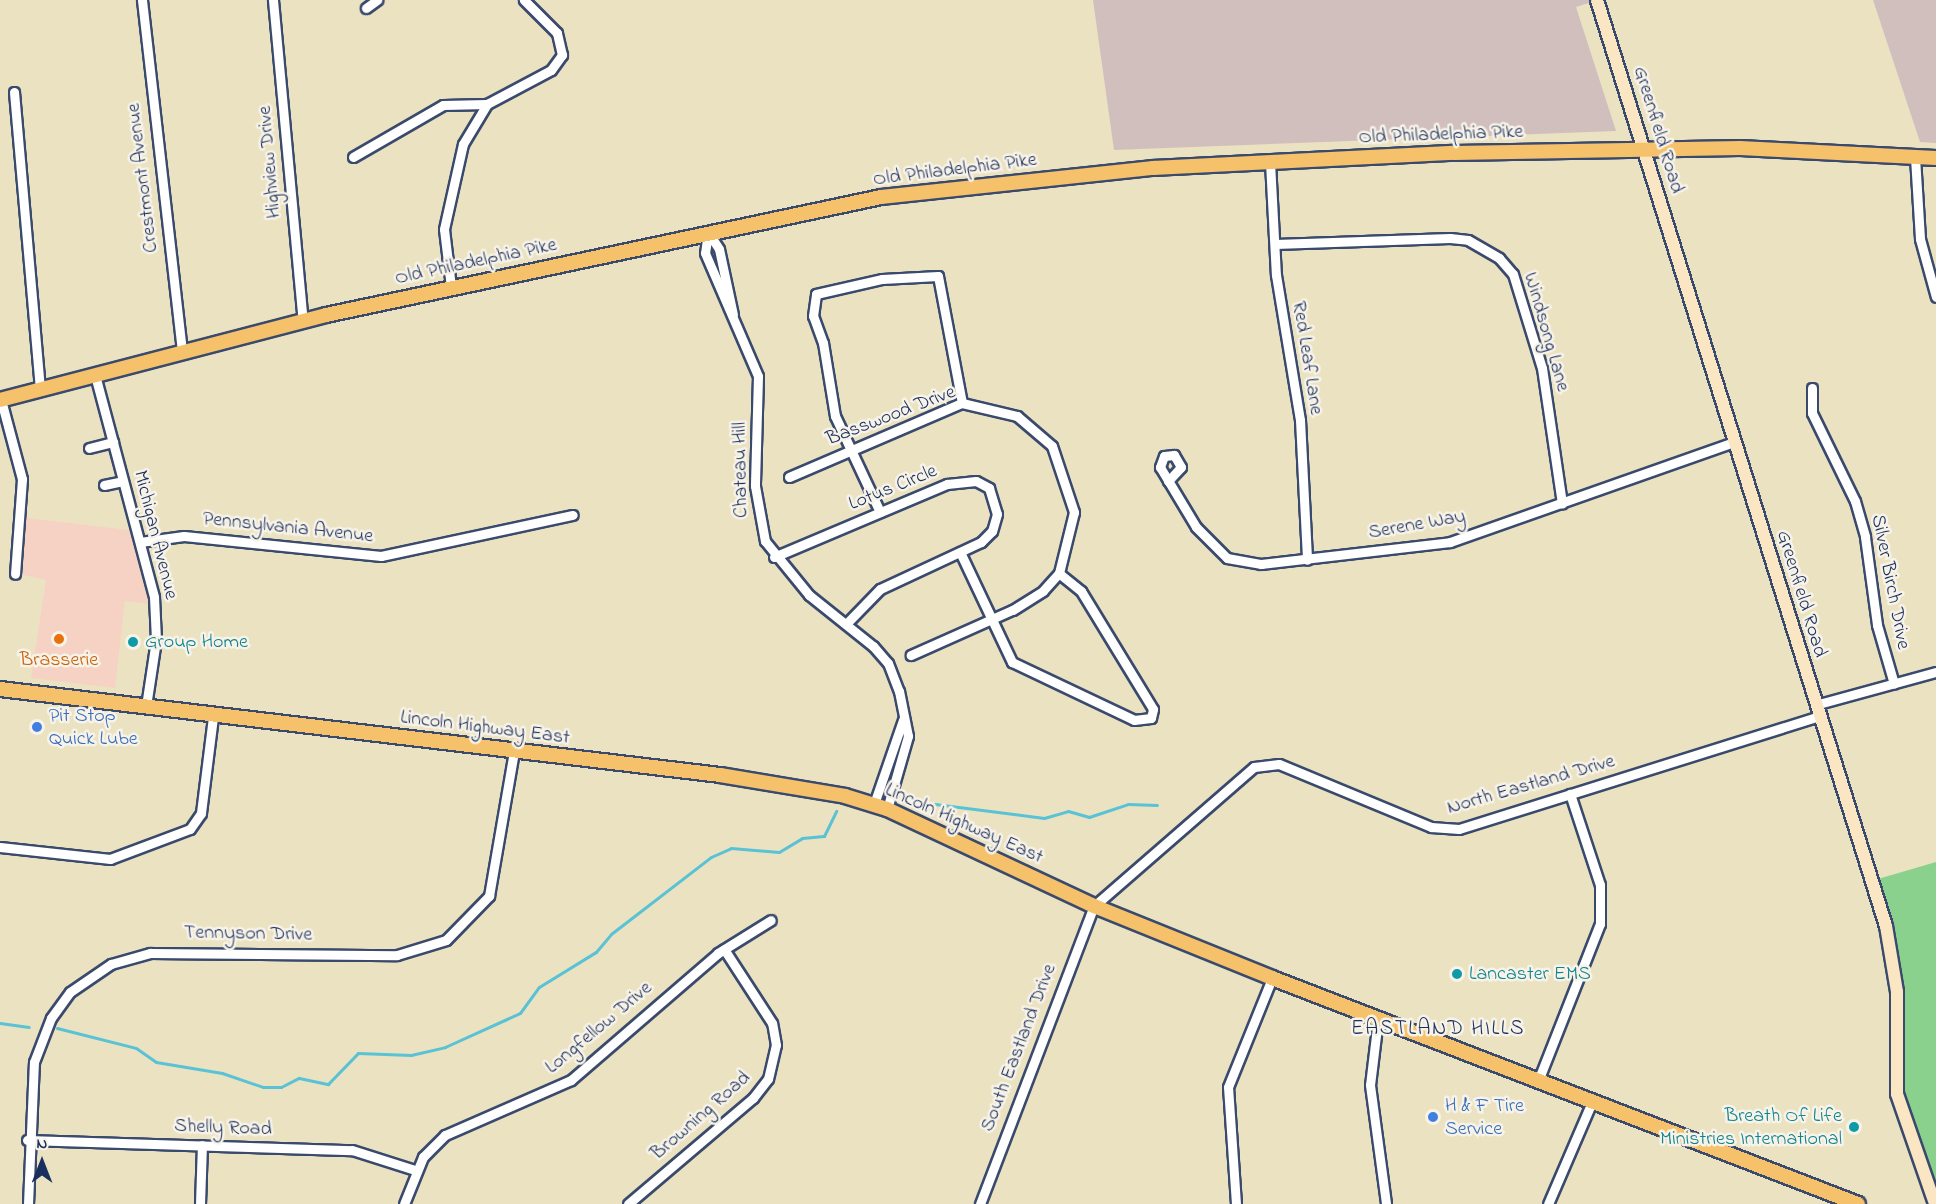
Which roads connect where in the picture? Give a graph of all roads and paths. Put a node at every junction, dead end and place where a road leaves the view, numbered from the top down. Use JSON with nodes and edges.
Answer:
{"nodes":[{"id":1,"x":142,"y":0,"type":"edge"},
{"id":2,"x":273,"y":0,"type":"edge"},
{"id":3,"x":377,"y":0,"type":"edge"},
{"id":4,"x":524,"y":0,"type":"edge"},
{"id":5,"x":1597,"y":0,"type":"edge"},
{"id":6,"x":366,"y":8,"type":"dead end"},
{"id":7,"x":14,"y":92,"type":"dead end"},
{"id":8,"x":487,"y":104,"type":"junction"},
{"id":9,"x":1644,"y":149,"type":"junction"},
{"id":10,"x":353,"y":157,"type":"dead end"},
{"id":11,"x":1915,"y":157,"type":"junction"},
{"id":12,"x":1936,"y":158,"type":"edge"},
{"id":13,"x":1270,"y":162,"type":"junction"},
{"id":14,"x":708,"y":232,"type":"junction"},
{"id":15,"x":1275,"y":244,"type":"junction"},
{"id":16,"x":452,"y":287,"type":"junction"},
{"id":17,"x":1936,"y":297,"type":"edge"},
{"id":18,"x":733,"y":315,"type":"junction"},
{"id":19,"x":303,"y":321,"type":"junction"},
{"id":20,"x":182,"y":352,"type":"junction"},
{"id":21,"x":95,"y":375,"type":"junction"},
{"id":22,"x":1812,"y":388,"type":"dead end"},
{"id":23,"x":40,"y":389,"type":"junction"},
{"id":24,"x":0,"y":400,"type":"edge"},
{"id":25,"x":962,"y":403,"type":"junction"},
{"id":26,"x":113,"y":442,"type":"junction"},
{"id":27,"x":1734,"y":442,"type":"junction"},
{"id":28,"x":89,"y":448,"type":"dead end"},
{"id":29,"x":851,"y":450,"type":"junction"},
{"id":30,"x":789,"y":477,"type":"dead end"},
{"id":31,"x":123,"y":481,"type":"junction"},
{"id":32,"x":1168,"y":481,"type":"dead end"},
{"id":33,"x":104,"y":485,"type":"dead end"},
{"id":34,"x":1562,"y":504,"type":"junction"},
{"id":35,"x":880,"y":512,"type":"junction"},
{"id":36,"x":573,"y":515,"type":"dead end"},
{"id":37,"x":140,"y":542,"type":"junction"},
{"id":38,"x":960,"y":552,"type":"junction"},
{"id":39,"x":774,"y":557,"type":"junction"},
{"id":40,"x":1307,"y":560,"type":"junction"},
{"id":41,"x":1059,"y":573,"type":"junction"},
{"id":42,"x":15,"y":574,"type":"dead end"},
{"id":43,"x":990,"y":620,"type":"junction"},
{"id":44,"x":846,"y":624,"type":"junction"},
{"id":45,"x":911,"y":655,"type":"dead end"},
{"id":46,"x":1936,"y":672,"type":"edge"},
{"id":47,"x":1894,"y":684,"type":"junction"},
{"id":48,"x":0,"y":688,"type":"edge"},
{"id":49,"x":146,"y":706,"type":"junction"},
{"id":50,"x":1817,"y":710,"type":"junction"},
{"id":51,"x":213,"y":716,"type":"junction"},
{"id":52,"x":904,"y":718,"type":"junction"},
{"id":53,"x":514,"y":752,"type":"junction"},
{"id":54,"x":1570,"y":794,"type":"junction"},
{"id":55,"x":880,"y":806,"type":"junction"},
{"id":56,"x":0,"y":847,"type":"edge"},
{"id":57,"x":1094,"y":906,"type":"junction"},
{"id":58,"x":771,"y":920,"type":"dead end"},
{"id":59,"x":724,"y":949,"type":"junction"},
{"id":60,"x":1272,"y":978,"type":"junction"},
{"id":61,"x":1378,"y":1019,"type":"junction"},
{"id":62,"x":1538,"y":1081,"type":"junction"},
{"id":63,"x":1592,"y":1102,"type":"junction"},
{"id":64,"x":27,"y":1140,"type":"junction"},
{"id":65,"x":202,"y":1145,"type":"junction"},
{"id":66,"x":415,"y":1170,"type":"junction"},
{"id":67,"x":632,"y":1203,"type":"edge"},
{"id":68,"x":28,"y":1204,"type":"edge"},
{"id":69,"x":200,"y":1204,"type":"edge"},
{"id":70,"x":404,"y":1204,"type":"edge"},
{"id":71,"x":981,"y":1204,"type":"edge"},
{"id":72,"x":1236,"y":1204,"type":"edge"},
{"id":73,"x":1386,"y":1204,"type":"edge"},
{"id":74,"x":1548,"y":1204,"type":"edge"},
{"id":75,"x":1858,"y":1204,"type":"edge"},
{"id":76,"x":1935,"y":1204,"type":"edge"}],
"edges":[{"from":1,"to":20,"type":"street","name":"Crestmont Avenue"},
{"from":2,"to":19,"type":"street","name":"Highview Drive"},
{"from":3,"to":6,"type":"street"},
{"from":4,"to":8,"type":"street"},
{"from":5,"to":9,"type":"main road","name":"Greenfield Road"},
{"from":7,"to":23,"type":"street"},
{"from":8,"to":10,"type":"street"},
{"from":8,"to":16,"type":"street"},
{"from":9,"to":11,"type":"main road","name":"Old Philadelphia Pike"},
{"from":9,"to":13,"type":"main road","name":"Old Philadelphia Pike"},
{"from":9,"to":27,"type":"main road","name":"Greenfield Road"},
{"from":11,"to":12,"type":"main road","name":"Old Philadelphia Pike"},
{"from":11,"to":17,"type":"street"},
{"from":13,"to":14,"type":"main road","name":"Old Philadelphia Pike"},
{"from":13,"to":15,"type":"street","name":"Red Leaf Lane"},
{"from":14,"to":16,"type":"main road","name":"Old Philadelphia Pike"},
{"from":14,"to":18,"type":"street","name":"Chateau Hill"},
{"from":14,"to":18,"type":"street","name":"Chateau Hill"},
{"from":15,"to":34,"type":"street","name":"Windsong Lane"},
{"from":15,"to":40,"type":"street","name":"Red Leaf Lane"},
{"from":16,"to":19,"type":"main road","name":"Old Philadelphia Pike"},
{"from":18,"to":39,"type":"street","name":"Chateau Hill"},
{"from":19,"to":20,"type":"main road","name":"Old Philadelphia Pike"},
{"from":20,"to":21,"type":"main road","name":"Old Philadelphia Pike"},
{"from":21,"to":23,"type":"main road","name":"Old Philadelphia Pike"},
{"from":21,"to":26,"type":"street","name":"Michigan Avenue"},
{"from":22,"to":47,"type":"street","name":"Silver Birch Drive"},
{"from":23,"to":24,"type":"main road","name":"Old Philadelphia Pike"},
{"from":24,"to":42,"type":"street"},
{"from":25,"to":29,"type":"street","name":"Basswood Drive"},
{"from":25,"to":29,"type":"street"},
{"from":25,"to":41,"type":"street","name":"Basswood Drive"},
{"from":26,"to":28,"type":"street"},
{"from":26,"to":31,"type":"street","name":"Michigan Avenue"},
{"from":27,"to":34,"type":"street","name":"Serene Way"},
{"from":27,"to":50,"type":"main road","name":"Greenfield Road"},
{"from":29,"to":30,"type":"street","name":"Basswood Drive"},
{"from":29,"to":35,"type":"street"},
{"from":31,"to":33,"type":"street"},
{"from":31,"to":37,"type":"street","name":"Michigan Avenue"},
{"from":32,"to":40,"type":"street","name":"Serene Way"},
{"from":34,"to":40,"type":"street","name":"Serene Way"},
{"from":35,"to":38,"type":"street","name":"Lotus Circle"},
{"from":35,"to":39,"type":"street","name":"Lotus Circle"},
{"from":36,"to":37,"type":"street","name":"Pennsylvania Avenue"},
{"from":37,"to":49,"type":"street","name":"Michigan Avenue"},
{"from":38,"to":43,"type":"street"},
{"from":38,"to":44,"type":"street","name":"Lotus Circle"},
{"from":39,"to":44,"type":"street","name":"Chateau Hill"},
{"from":41,"to":43,"type":"street"},
{"from":41,"to":43,"type":"street"},
{"from":43,"to":45,"type":"street"},
{"from":44,"to":52,"type":"street","name":"Chateau Hill"},
{"from":46,"to":47,"type":"street","name":"North Eastland Drive"},
{"from":47,"to":50,"type":"street","name":"North Eastland Drive"},
{"from":48,"to":49,"type":"main road","name":"Lincoln Highway East"},
{"from":49,"to":51,"type":"main road","name":"Lincoln Highway East"},
{"from":50,"to":54,"type":"street","name":"North Eastland Drive"},
{"from":50,"to":76,"type":"main road","name":"Greenfield Road"},
{"from":51,"to":53,"type":"main road","name":"Lincoln Highway East"},
{"from":51,"to":56,"type":"street"},
{"from":52,"to":55,"type":"street"},
{"from":52,"to":55,"type":"street","name":"Chateau Hill"},
{"from":53,"to":55,"type":"main road","name":"Lincoln Highway East"},
{"from":53,"to":64,"type":"street","name":"Tennyson Drive"},
{"from":54,"to":57,"type":"street","name":"North Eastland Drive"},
{"from":54,"to":62,"type":"street"},
{"from":55,"to":57,"type":"main road","name":"Lincoln Highway East"},
{"from":57,"to":60,"type":"main road","name":"Lincoln Highway East"},
{"from":57,"to":71,"type":"street","name":"South Eastland Drive"},
{"from":58,"to":59,"type":"street","name":"Longfellow Drive"},
{"from":59,"to":66,"type":"street","name":"Longfellow Drive"},
{"from":59,"to":67,"type":"street","name":"Browning Road"},
{"from":60,"to":61,"type":"main road","name":"Lincoln Highway East"},
{"from":60,"to":72,"type":"street"},
{"from":61,"to":62,"type":"main road","name":"Lincoln Highway East"},
{"from":61,"to":73,"type":"street"},
{"from":62,"to":63,"type":"main road","name":"Lincoln Highway East"},
{"from":63,"to":74,"type":"street"},
{"from":63,"to":75,"type":"main road","name":"Lincoln Highway East"},
{"from":64,"to":65,"type":"street","name":"Shelly Road"},
{"from":64,"to":68,"type":"street","name":"Tennyson Drive"},
{"from":65,"to":66,"type":"street","name":"Shelly Road"},
{"from":65,"to":69,"type":"street"},
{"from":66,"to":70,"type":"street","name":"Longfellow Drive"}]}
